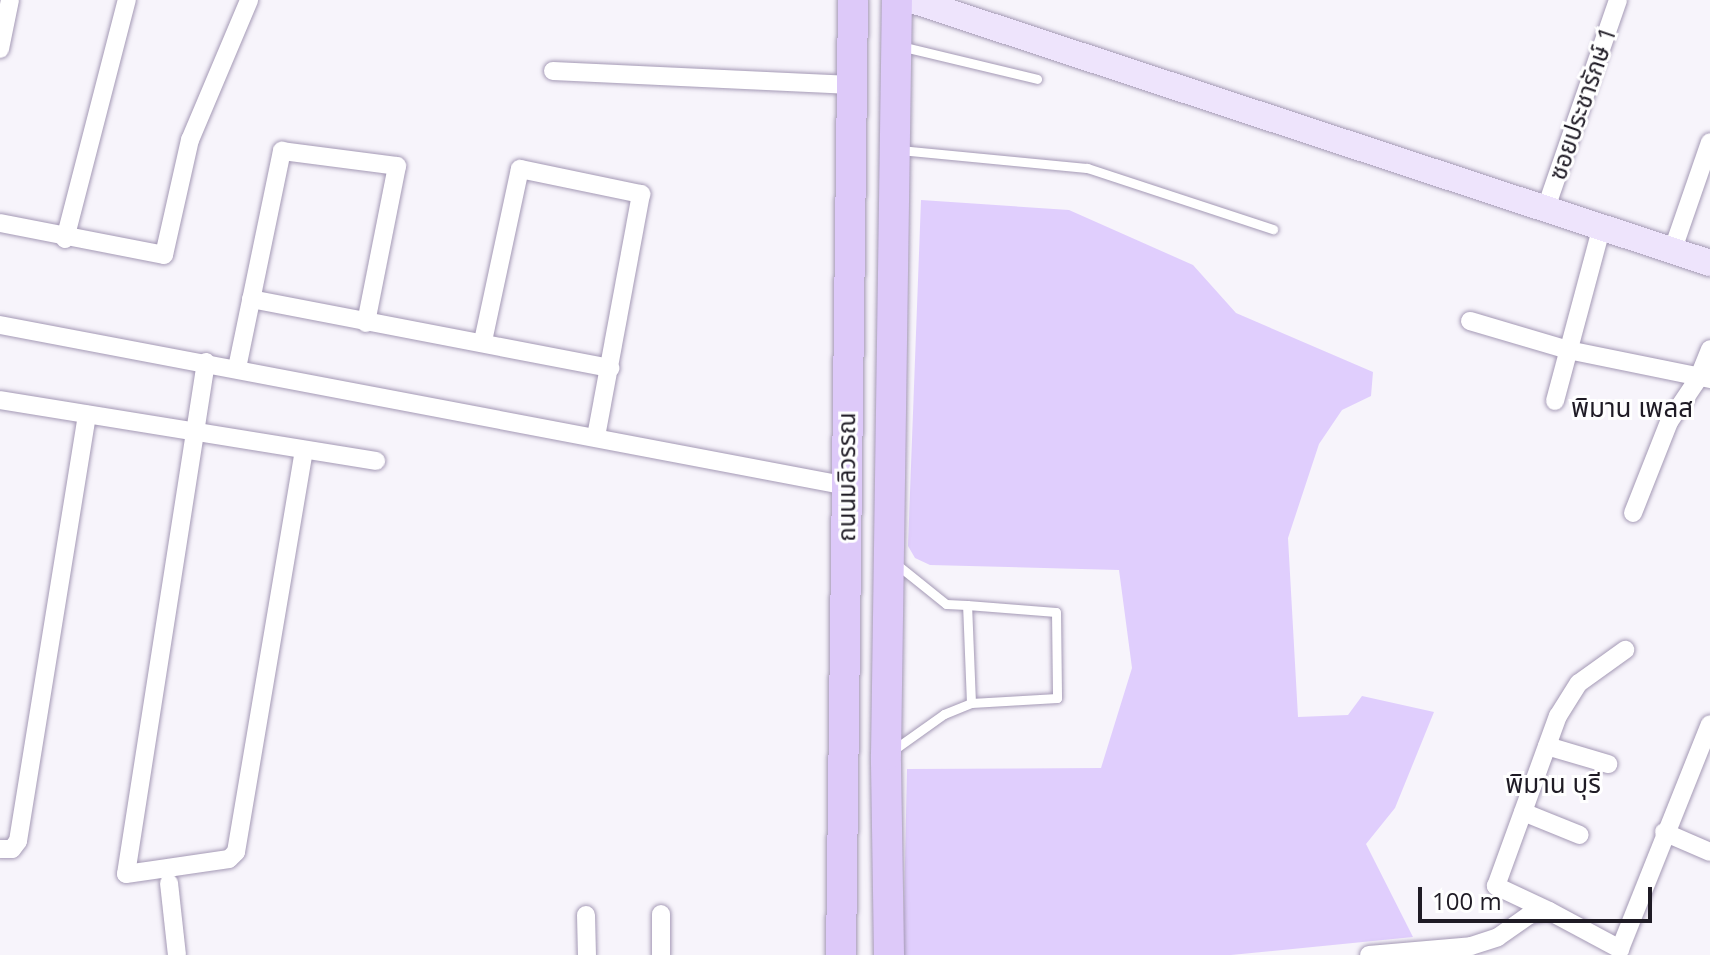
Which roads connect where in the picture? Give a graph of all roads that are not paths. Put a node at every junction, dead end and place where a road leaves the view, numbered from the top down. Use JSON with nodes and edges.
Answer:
{"nodes":[{"id":1,"x":10,"y":0,"type":"edge"},
{"id":2,"x":127,"y":0,"type":"edge"},
{"id":3,"x":249,"y":0,"type":"edge"},
{"id":4,"x":853,"y":0,"type":"edge"},
{"id":5,"x":897,"y":0,"type":"edge"},
{"id":6,"x":912,"y":0,"type":"edge"},
{"id":7,"x":1618,"y":0,"type":"edge"},
{"id":8,"x":897,"y":45,"type":"junction"},
{"id":9,"x":0,"y":49,"type":"edge"},
{"id":10,"x":553,"y":71,"type":"dead end"},
{"id":11,"x":1037,"y":79,"type":"dead end"},
{"id":12,"x":852,"y":85,"type":"junction"},
{"id":13,"x":1710,"y":142,"type":"edge"},
{"id":14,"x":895,"y":150,"type":"junction"},
{"id":15,"x":1547,"y":205,"type":"junction"},
{"id":16,"x":0,"y":223,"type":"edge"},
{"id":17,"x":1602,"y":226,"type":"junction"},
{"id":18,"x":1273,"y":229,"type":"dead end"},
{"id":19,"x":65,"y":239,"type":"junction"},
{"id":20,"x":1673,"y":249,"type":"junction"},
{"id":21,"x":1710,"y":263,"type":"edge"},
{"id":22,"x":251,"y":299,"type":"junction"},
{"id":23,"x":1470,"y":321,"type":"dead end"},
{"id":24,"x":366,"y":323,"type":"junction"},
{"id":25,"x":0,"y":325,"type":"edge"},
{"id":26,"x":483,"y":341,"type":"junction"},
{"id":27,"x":1710,"y":349,"type":"edge"},
{"id":28,"x":1568,"y":350,"type":"junction"},
{"id":29,"x":206,"y":362,"type":"junction"},
{"id":30,"x":237,"y":368,"type":"junction"},
{"id":31,"x":610,"y":368,"type":"junction"},
{"id":32,"x":1704,"y":379,"type":"edge"},
{"id":33,"x":0,"y":400,"type":"edge"},
{"id":34,"x":1555,"y":401,"type":"dead end"},
{"id":35,"x":87,"y":415,"type":"junction"},
{"id":36,"x":194,"y":435,"type":"junction"},
{"id":37,"x":596,"y":436,"type":"junction"},
{"id":38,"x":304,"y":451,"type":"junction"},
{"id":39,"x":376,"y":461,"type":"dead end"},
{"id":40,"x":847,"y":486,"type":"junction"},
{"id":41,"x":1633,"y":513,"type":"dead end"},
{"id":42,"x":889,"y":558,"type":"junction"},
{"id":43,"x":967,"y":605,"type":"junction"},
{"id":44,"x":1625,"y":650,"type":"dead end"},
{"id":45,"x":971,"y":703,"type":"junction"},
{"id":46,"x":1710,"y":724,"type":"edge"},
{"id":47,"x":1547,"y":746,"type":"junction"},
{"id":48,"x":886,"y":755,"type":"junction"},
{"id":49,"x":1608,"y":764,"type":"dead end"},
{"id":50,"x":1523,"y":812,"type":"junction"},
{"id":51,"x":1664,"y":832,"type":"junction"},
{"id":52,"x":1580,"y":835,"type":"dead end"},
{"id":53,"x":0,"y":849,"type":"edge"},
{"id":54,"x":1710,"y":852,"type":"edge"},
{"id":55,"x":169,"y":883,"type":"dead end"},
{"id":56,"x":1549,"y":911,"type":"junction"},
{"id":57,"x":661,"y":914,"type":"dead end"},
{"id":58,"x":586,"y":915,"type":"dead end"},
{"id":59,"x":1621,"y":952,"type":"edge"},
{"id":60,"x":177,"y":955,"type":"edge"},
{"id":61,"x":587,"y":955,"type":"edge"},
{"id":62,"x":661,"y":955,"type":"edge"},
{"id":63,"x":841,"y":955,"type":"edge"},
{"id":64,"x":889,"y":955,"type":"edge"},
{"id":65,"x":1369,"y":955,"type":"edge"}],
"edges":[{"from":1,"to":9,"type":"street"},
{"from":2,"to":19,"type":"street"},
{"from":3,"to":19,"type":"street"},
{"from":4,"to":12,"type":"main road","name":"ถนนมลิวรรณ"},
{"from":5,"to":8,"type":"main road"},
{"from":6,"to":15,"type":"street"},
{"from":7,"to":15,"type":"street","name":"ซอยประชารักษ์ 1"},
{"from":8,"to":11,"type":"lane"},
{"from":8,"to":14,"type":"main road"},
{"from":10,"to":12,"type":"street"},
{"from":12,"to":40,"type":"main road","name":"ถนนมลิวรรณ"},
{"from":13,"to":20,"type":"street"},
{"from":14,"to":18,"type":"lane"},
{"from":14,"to":42,"type":"main road"},
{"from":15,"to":17,"type":"street"},
{"from":16,"to":19,"type":"street"},
{"from":17,"to":20,"type":"street"},
{"from":17,"to":28,"type":"street"},
{"from":20,"to":21,"type":"street"},
{"from":22,"to":24,"type":"street"},
{"from":22,"to":24,"type":"street"},
{"from":22,"to":30,"type":"street"},
{"from":23,"to":28,"type":"street"},
{"from":24,"to":26,"type":"street"},
{"from":25,"to":29,"type":"street"},
{"from":26,"to":31,"type":"street"},
{"from":26,"to":31,"type":"street"},
{"from":27,"to":32,"type":"street"},
{"from":28,"to":32,"type":"street"},
{"from":28,"to":34,"type":"street"},
{"from":29,"to":30,"type":"street"},
{"from":29,"to":36,"type":"street"},
{"from":30,"to":37,"type":"street"},
{"from":31,"to":37,"type":"street"},
{"from":32,"to":41,"type":"street"},
{"from":33,"to":35,"type":"street"},
{"from":35,"to":36,"type":"street"},
{"from":35,"to":53,"type":"street"},
{"from":36,"to":38,"type":"street"},
{"from":36,"to":38,"type":"street"},
{"from":37,"to":40,"type":"street"},
{"from":38,"to":39,"type":"street"},
{"from":40,"to":63,"type":"main road","name":"ถนนมลิวรรณ"},
{"from":42,"to":43,"type":"lane"},
{"from":42,"to":48,"type":"main road"},
{"from":43,"to":45,"type":"lane"},
{"from":43,"to":45,"type":"lane"},
{"from":44,"to":47,"type":"street"},
{"from":45,"to":48,"type":"lane"},
{"from":46,"to":51,"type":"street"},
{"from":47,"to":49,"type":"street"},
{"from":47,"to":50,"type":"street"},
{"from":48,"to":64,"type":"main road"},
{"from":50,"to":52,"type":"street"},
{"from":50,"to":56,"type":"street"},
{"from":51,"to":54,"type":"street"},
{"from":51,"to":59,"type":"street"},
{"from":55,"to":60,"type":"street"},
{"from":56,"to":59,"type":"street"},
{"from":56,"to":65,"type":"street"},
{"from":57,"to":62,"type":"street"},
{"from":58,"to":61,"type":"street"}]}
